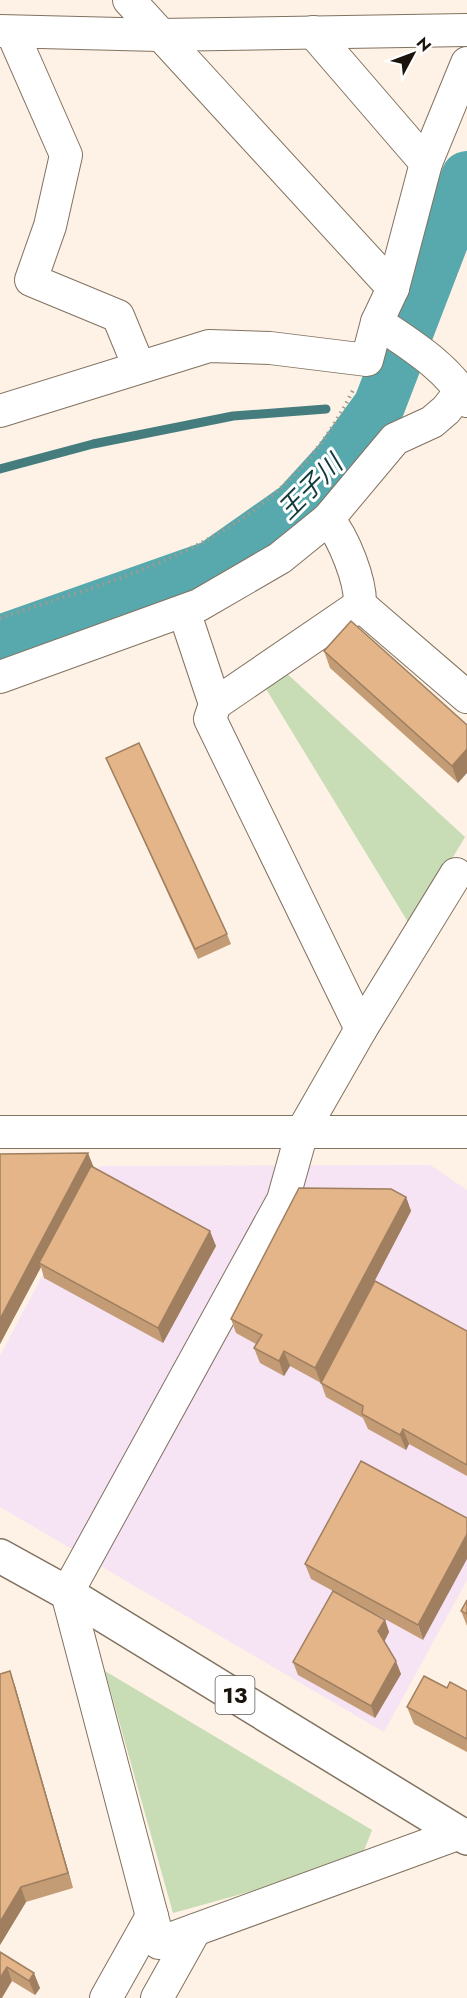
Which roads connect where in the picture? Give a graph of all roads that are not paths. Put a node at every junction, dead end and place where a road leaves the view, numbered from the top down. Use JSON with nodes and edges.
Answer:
{"nodes":[{"id":1,"x":129,"y":0,"type":"edge"},
{"id":2,"x":467,"y":30,"type":"edge"},
{"id":3,"x":6,"y":32,"type":"edge"},
{"id":4,"x":313,"y":32,"type":"junction"},
{"id":5,"x":159,"y":35,"type":"junction"},
{"id":6,"x":467,"y":63,"type":"edge"},
{"id":7,"x":426,"y":163,"type":"junction"},
{"id":8,"x":393,"y":288,"type":"junction"},
{"id":9,"x":377,"y":322,"type":"junction"},
{"id":10,"x":139,"y":367,"type":"junction"},
{"id":11,"x":465,"y":395,"type":"edge"},
{"id":12,"x":0,"y":411,"type":"edge"},
{"id":13,"x":328,"y":519,"type":"junction"},
{"id":14,"x":360,"y":605,"type":"junction"},
{"id":15,"x":184,"y":611,"type":"junction"},
{"id":16,"x":0,"y":677,"type":"edge"},
{"id":17,"x":467,"y":698,"type":"edge"},
{"id":18,"x":215,"y":704,"type":"junction"},
{"id":19,"x":456,"y":874,"type":"dead end"},
{"id":20,"x":361,"y":1029,"type":"junction"},
{"id":21,"x":0,"y":1132,"type":"edge"},
{"id":22,"x":302,"y":1132,"type":"junction"},
{"id":23,"x":467,"y":1132,"type":"edge"},
{"id":24,"x":0,"y":1556,"type":"edge"},
{"id":25,"x":68,"y":1593,"type":"junction"},
{"id":26,"x":464,"y":1835,"type":"edge"},
{"id":27,"x":152,"y":1916,"type":"junction"},
{"id":28,"x":195,"y":1930,"type":"junction"},
{"id":29,"x":106,"y":1998,"type":"edge"},
{"id":30,"x":157,"y":1998,"type":"edge"}],
"edges":[{"from":1,"to":5,"type":"street"},
{"from":2,"to":4,"type":"street"},
{"from":3,"to":5,"type":"street"},
{"from":3,"to":10,"type":"street"},
{"from":4,"to":5,"type":"street"},
{"from":4,"to":7,"type":"street"},
{"from":5,"to":8,"type":"street"},
{"from":6,"to":7,"type":"street"},
{"from":7,"to":8,"type":"street"},
{"from":8,"to":9,"type":"street"},
{"from":9,"to":10,"type":"street"},
{"from":9,"to":11,"type":"street"},
{"from":10,"to":12,"type":"street"},
{"from":11,"to":13,"type":"street"},
{"from":13,"to":14,"type":"street"},
{"from":13,"to":15,"type":"street"},
{"from":14,"to":17,"type":"street"},
{"from":14,"to":18,"type":"street"},
{"from":15,"to":16,"type":"street"},
{"from":15,"to":18,"type":"street"},
{"from":18,"to":20,"type":"street"},
{"from":19,"to":20,"type":"street"},
{"from":20,"to":22,"type":"street"},
{"from":21,"to":22,"type":"street"},
{"from":22,"to":23,"type":"street"},
{"from":22,"to":25,"type":"street"},
{"from":24,"to":25,"type":"main road","number":"13"},
{"from":25,"to":26,"type":"main road","number":"13"},
{"from":25,"to":27,"type":"street"},
{"from":26,"to":28,"type":"street"},
{"from":27,"to":28,"type":"street"},
{"from":27,"to":29,"type":"street"},
{"from":28,"to":30,"type":"street"}]}
